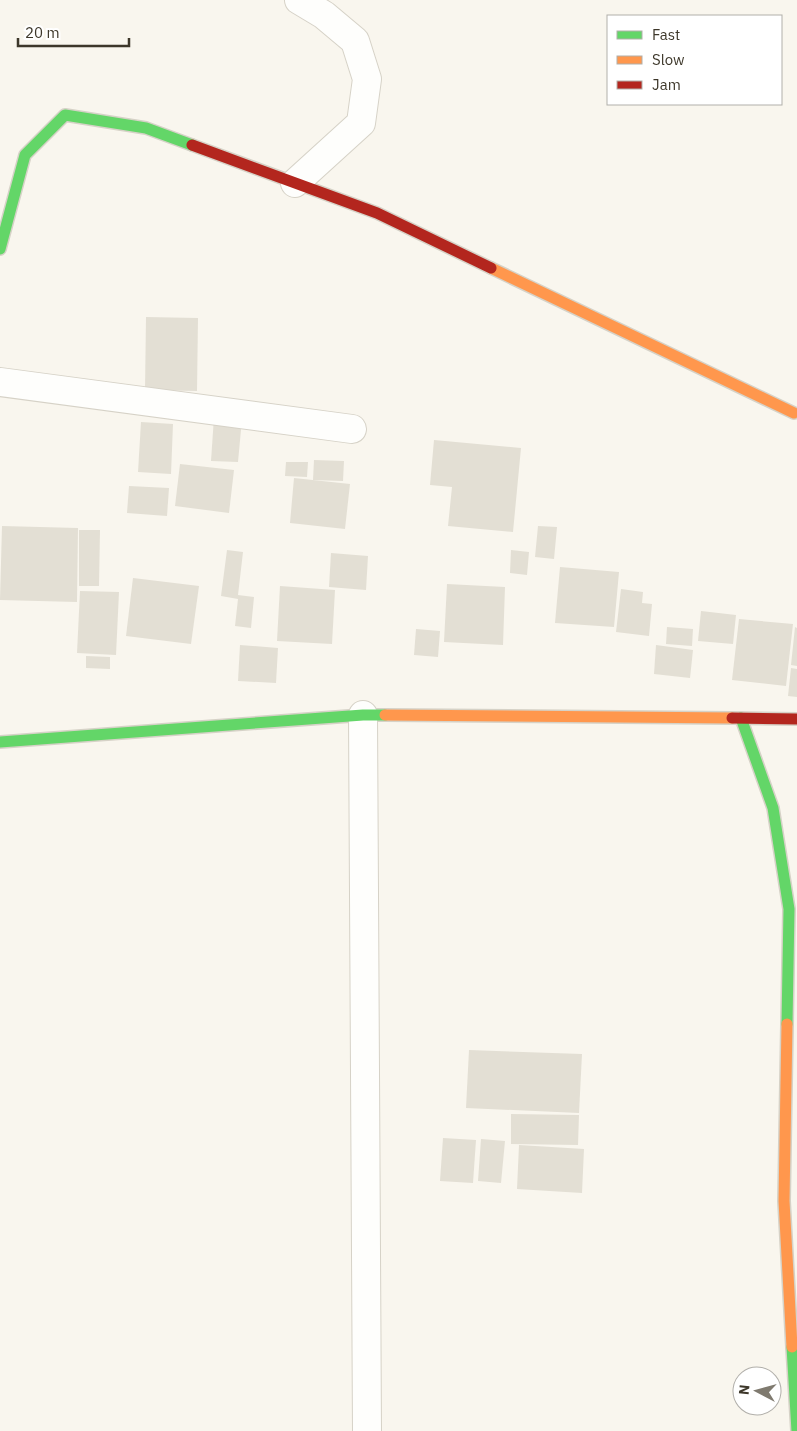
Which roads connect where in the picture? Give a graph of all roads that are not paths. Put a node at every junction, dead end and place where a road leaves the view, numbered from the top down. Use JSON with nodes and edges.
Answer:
{"nodes":[{"id":1,"x":299,"y":0,"type":"edge"},
{"id":2,"x":295,"y":183,"type":"junction"},
{"id":3,"x":0,"y":249,"type":"edge"},
{"id":4,"x":0,"y":382,"type":"edge"},
{"id":5,"x":794,"y":413,"type":"dead end"},
{"id":6,"x":352,"y":429,"type":"dead end"},
{"id":7,"x":363,"y":716,"type":"junction"},
{"id":8,"x":741,"y":718,"type":"junction"},
{"id":9,"x":797,"y":719,"type":"edge"},
{"id":10,"x":0,"y":742,"type":"edge"},
{"id":11,"x":368,"y":1431,"type":"edge"},
{"id":12,"x":797,"y":1431,"type":"edge"}],
"edges":[{"from":1,"to":2,"type":"street"},
{"from":2,"to":3,"type":"street"},
{"from":2,"to":5,"type":"street"},
{"from":4,"to":6,"type":"street"},
{"from":7,"to":8,"type":"street"},
{"from":7,"to":10,"type":"street"},
{"from":7,"to":11,"type":"street"},
{"from":8,"to":9,"type":"street"},
{"from":8,"to":12,"type":"street"}]}
